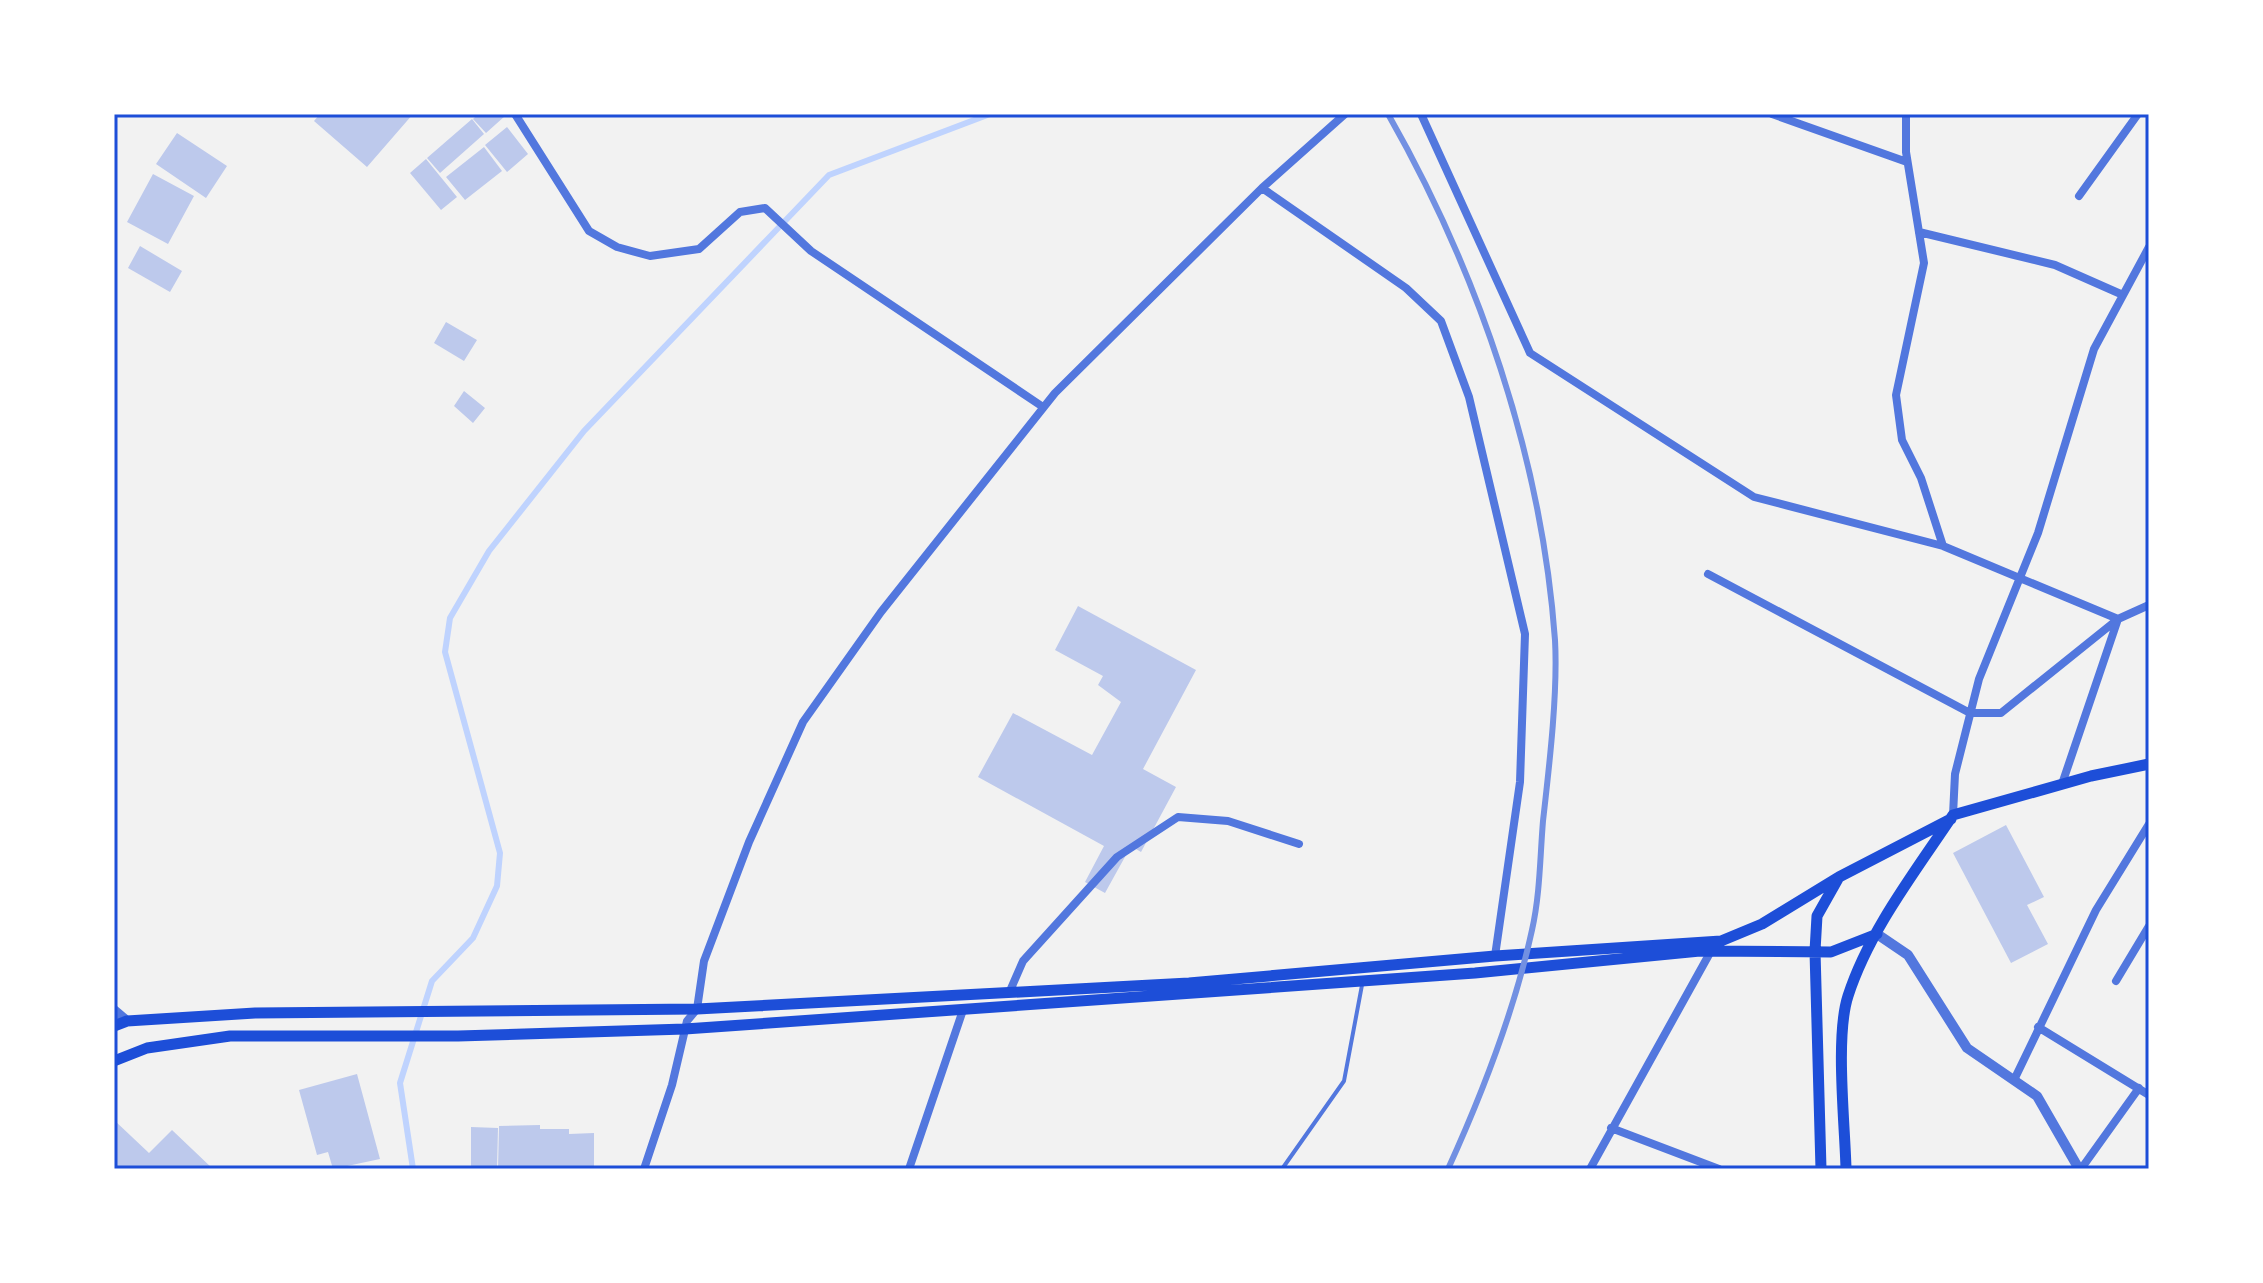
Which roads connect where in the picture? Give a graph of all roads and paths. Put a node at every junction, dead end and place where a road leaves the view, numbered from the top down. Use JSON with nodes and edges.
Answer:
{"nodes":[{"id":1,"x":515,"y":114,"type":"edge"},
{"id":2,"x":1345,"y":114,"type":"edge"},
{"id":3,"x":1421,"y":114,"type":"edge"},
{"id":4,"x":1772,"y":114,"type":"edge"},
{"id":5,"x":1906,"y":114,"type":"edge"},
{"id":6,"x":2138,"y":114,"type":"edge"},
{"id":7,"x":1907,"y":162,"type":"junction"},
{"id":8,"x":1262,"y":188,"type":"junction"},
{"id":9,"x":2079,"y":196,"type":"dead end"},
{"id":10,"x":1919,"y":232,"type":"junction"},
{"id":11,"x":2149,"y":247,"type":"edge"},
{"id":12,"x":2123,"y":295,"type":"junction"},
{"id":13,"x":1043,"y":407,"type":"junction"},
{"id":14,"x":1943,"y":546,"type":"junction"},
{"id":15,"x":1708,"y":574,"type":"dead end"},
{"id":16,"x":2019,"y":579,"type":"junction"},
{"id":17,"x":2149,"y":605,"type":"edge"},
{"id":18,"x":2118,"y":619,"type":"junction"},
{"id":19,"x":1970,"y":713,"type":"junction"},
{"id":20,"x":2149,"y":764,"type":"edge"},
{"id":21,"x":2062,"y":784,"type":"junction"},
{"id":22,"x":1952,"y":817,"type":"junction"},
{"id":23,"x":2149,"y":824,"type":"edge"},
{"id":24,"x":1299,"y":844,"type":"dead end"},
{"id":25,"x":1839,"y":877,"type":"junction"},
{"id":26,"x":2149,"y":926,"type":"edge"},
{"id":27,"x":1877,"y":934,"type":"junction"},
{"id":28,"x":1711,"y":951,"type":"junction"},
{"id":29,"x":1815,"y":951,"type":"junction"},
{"id":30,"x":1495,"y":956,"type":"junction"},
{"id":31,"x":1363,"y":981,"type":"junction"},
{"id":32,"x":2116,"y":981,"type":"dead end"},
{"id":33,"x":1009,"y":993,"type":"junction"},
{"id":34,"x":697,"y":1009,"type":"junction"},
{"id":35,"x":114,"y":1010,"type":"edge"},
{"id":36,"x":963,"y":1010,"type":"junction"},
{"id":37,"x":127,"y":1021,"type":"junction"},
{"id":38,"x":114,"y":1026,"type":"edge"},
{"id":39,"x":2038,"y":1027,"type":"junction"},
{"id":40,"x":685,"y":1029,"type":"junction"},
{"id":41,"x":114,"y":1061,"type":"edge"},
{"id":42,"x":2015,"y":1078,"type":"junction"},
{"id":43,"x":2139,"y":1088,"type":"junction"},
{"id":44,"x":2149,"y":1095,"type":"edge"},
{"id":45,"x":1611,"y":1128,"type":"junction"},
{"id":46,"x":644,"y":1169,"type":"edge"},
{"id":47,"x":909,"y":1169,"type":"edge"},
{"id":48,"x":1282,"y":1169,"type":"edge"},
{"id":49,"x":1590,"y":1169,"type":"edge"},
{"id":50,"x":1719,"y":1169,"type":"edge"},
{"id":51,"x":1821,"y":1169,"type":"edge"},
{"id":52,"x":1846,"y":1169,"type":"edge"},
{"id":53,"x":2080,"y":1169,"type":"edge"}],
"edges":[{"from":1,"to":13,"type":"street"},
{"from":2,"to":8,"type":"street"},
{"from":3,"to":14,"type":"street"},
{"from":4,"to":7,"type":"street"},
{"from":5,"to":7,"type":"street"},
{"from":6,"to":9,"type":"street"},
{"from":7,"to":10,"type":"street"},
{"from":8,"to":13,"type":"street"},
{"from":8,"to":30,"type":"street"},
{"from":10,"to":12,"type":"street"},
{"from":10,"to":14,"type":"street"},
{"from":11,"to":12,"type":"street"},
{"from":12,"to":16,"type":"street"},
{"from":13,"to":34,"type":"street"},
{"from":14,"to":16,"type":"street"},
{"from":15,"to":19,"type":"street"},
{"from":16,"to":18,"type":"street"},
{"from":16,"to":19,"type":"street"},
{"from":17,"to":18,"type":"street"},
{"from":18,"to":19,"type":"street"},
{"from":18,"to":21,"type":"street"},
{"from":19,"to":22,"type":"street"},
{"from":20,"to":21,"type":"main road"},
{"from":21,"to":22,"type":"main road"},
{"from":22,"to":25,"type":"main road"},
{"from":22,"to":27,"type":"main road"},
{"from":23,"to":39,"type":"street"},
{"from":24,"to":33,"type":"street"},
{"from":25,"to":29,"type":"main road"},
{"from":25,"to":30,"type":"main road"},
{"from":26,"to":32,"type":"street"},
{"from":27,"to":29,"type":"main road"},
{"from":27,"to":42,"type":"street"},
{"from":27,"to":52,"type":"main road"},
{"from":28,"to":29,"type":"main road"},
{"from":28,"to":31,"type":"main road"},
{"from":28,"to":45,"type":"street"},
{"from":29,"to":51,"type":"main road"},
{"from":30,"to":33,"type":"main road"},
{"from":31,"to":36,"type":"main road"},
{"from":31,"to":48,"type":"lane"},
{"from":33,"to":34,"type":"main road"},
{"from":34,"to":37,"type":"main road"},
{"from":34,"to":40,"type":"street"},
{"from":35,"to":37,"type":"street"},
{"from":36,"to":40,"type":"main road"},
{"from":36,"to":47,"type":"street"},
{"from":37,"to":38,"type":"main road"},
{"from":39,"to":42,"type":"street"},
{"from":39,"to":43,"type":"street"},
{"from":40,"to":41,"type":"main road"},
{"from":40,"to":46,"type":"street"},
{"from":42,"to":53,"type":"street"},
{"from":43,"to":44,"type":"street"},
{"from":43,"to":53,"type":"street"},
{"from":45,"to":49,"type":"street"},
{"from":45,"to":50,"type":"street"}]}
